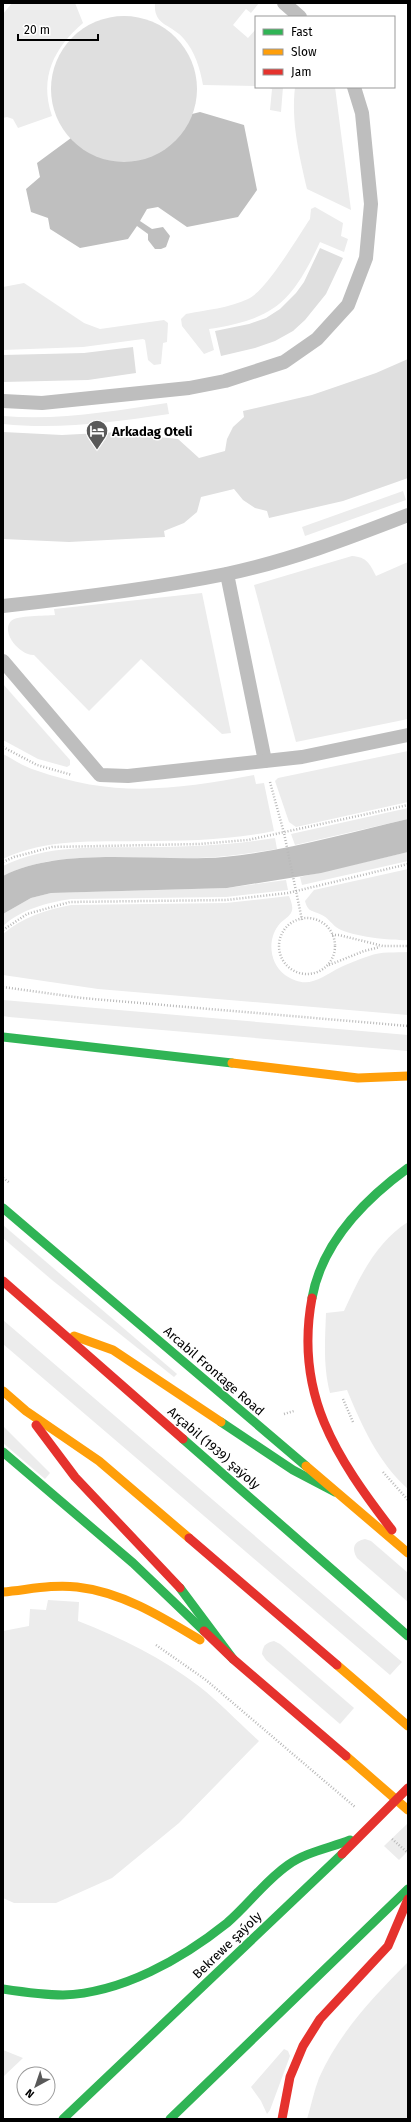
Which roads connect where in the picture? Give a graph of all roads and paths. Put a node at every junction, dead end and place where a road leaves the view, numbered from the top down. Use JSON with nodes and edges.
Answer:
{"nodes":[{"id":1,"x":284,"y":3,"type":"edge"},
{"id":2,"x":299,"y":16,"type":"edge"},
{"id":3,"x":354,"y":88,"type":"edge"},
{"id":4,"x":3,"y":401,"type":"edge"},
{"id":5,"x":408,"y":515,"type":"edge"},
{"id":6,"x":227,"y":574,"type":"junction"},
{"id":7,"x":3,"y":606,"type":"edge"},
{"id":8,"x":3,"y":661,"type":"edge"},
{"id":9,"x":408,"y":735,"type":"edge"},
{"id":10,"x":3,"y":747,"type":"edge"},
{"id":11,"x":265,"y":761,"type":"junction"},
{"id":12,"x":100,"y":775,"type":"junction"},
{"id":13,"x":408,"y":805,"type":"edge"},
{"id":14,"x":284,"y":833,"type":"junction"},
{"id":15,"x":3,"y":862,"type":"edge"},
{"id":16,"x":408,"y":864,"type":"edge"},
{"id":17,"x":296,"y":891,"type":"junction"},
{"id":18,"x":302,"y":920,"type":"junction"},
{"id":19,"x":3,"y":930,"type":"edge"},
{"id":20,"x":332,"y":935,"type":"junction"},
{"id":21,"x":383,"y":946,"type":"junction"},
{"id":22,"x":408,"y":946,"type":"edge"},
{"id":23,"x":327,"y":965,"type":"junction"},
{"id":24,"x":3,"y":987,"type":"edge"},
{"id":25,"x":408,"y":1026,"type":"edge"},
{"id":26,"x":3,"y":1037,"type":"edge"},
{"id":27,"x":408,"y":1076,"type":"edge"},
{"id":28,"x":408,"y":1168,"type":"edge"},
{"id":29,"x":3,"y":1178,"type":"edge"},
{"id":30,"x":15,"y":1188,"type":"dead end"},
{"id":31,"x":3,"y":1208,"type":"edge"},
{"id":32,"x":3,"y":1281,"type":"edge"},
{"id":33,"x":62,"y":1332,"type":"junction"},
{"id":34,"x":3,"y":1391,"type":"edge"},
{"id":35,"x":317,"y":1405,"type":"junction"},
{"id":36,"x":26,"y":1411,"type":"junction"},
{"id":37,"x":283,"y":1415,"type":"dead end"},
{"id":38,"x":355,"y":1427,"type":"dead end"},
{"id":39,"x":3,"y":1452,"type":"edge"},
{"id":40,"x":381,"y":1470,"type":"dead end"},
{"id":41,"x":334,"y":1492,"type":"junction"},
{"id":42,"x":408,"y":1500,"type":"edge"},
{"id":43,"x":408,"y":1550,"type":"edge"},
{"id":44,"x":408,"y":1553,"type":"edge"},
{"id":45,"x":3,"y":1592,"type":"edge"},
{"id":46,"x":408,"y":1636,"type":"edge"},
{"id":47,"x":233,"y":1659,"type":"junction"},
{"id":48,"x":408,"y":1726,"type":"edge"},
{"id":49,"x":270,"y":1734,"type":"dead end"},
{"id":50,"x":408,"y":1788,"type":"edge"},
{"id":51,"x":408,"y":1810,"type":"edge"},
{"id":52,"x":360,"y":1812,"type":"dead end"},
{"id":53,"x":362,"y":1834,"type":"junction"},
{"id":54,"x":390,"y":1838,"type":"dead end"},
{"id":55,"x":408,"y":1853,"type":"edge"},
{"id":56,"x":408,"y":1888,"type":"edge"},
{"id":57,"x":408,"y":1899,"type":"edge"},
{"id":58,"x":3,"y":1989,"type":"edge"},
{"id":59,"x":63,"y":2119,"type":"edge"},
{"id":60,"x":170,"y":2119,"type":"edge"},
{"id":61,"x":282,"y":2119,"type":"edge"}],
"edges":[{"from":1,"to":2,"type":"lane"},
{"from":3,"to":4,"type":"lane"},
{"from":5,"to":6,"type":"lane"},
{"from":6,"to":7,"type":"lane"},
{"from":6,"to":11,"type":"lane"},
{"from":8,"to":12,"type":"lane"},
{"from":9,"to":11,"type":"lane"},
{"from":10,"to":12,"type":"path"},
{"from":11,"to":12,"type":"lane"},
{"from":11,"to":14,"type":"path"},
{"from":13,"to":14,"type":"path"},
{"from":14,"to":15,"type":"path"},
{"from":14,"to":17,"type":"path"},
{"from":16,"to":17,"type":"path"},
{"from":17,"to":18,"type":"path"},
{"from":17,"to":19,"type":"path"},
{"from":18,"to":20,"type":"path"},
{"from":18,"to":23,"type":"path"},
{"from":20,"to":21,"type":"path"},
{"from":20,"to":23,"type":"path"},
{"from":21,"to":22,"type":"path"},
{"from":21,"to":23,"type":"path"},
{"from":24,"to":25,"type":"path"},
{"from":26,"to":27,"type":"main road"},
{"from":28,"to":35,"type":"main road"},
{"from":29,"to":30,"type":"path"},
{"from":31,"to":41,"type":"main road","name":"Arcabil Frontage Road"},
{"from":32,"to":33,"type":"main road","name":"Arçabil (1939) şaýoly"},
{"from":33,"to":41,"type":"main road"},
{"from":33,"to":46,"type":"main road","name":"Arçabil (1939) şaýoly"},
{"from":34,"to":36,"type":"main road"},
{"from":35,"to":37,"type":"path"},
{"from":35,"to":38,"type":"path"},
{"from":35,"to":43,"type":"main road"},
{"from":36,"to":47,"type":"main road"},
{"from":36,"to":48,"type":"main road"},
{"from":39,"to":47,"type":"main road"},
{"from":40,"to":42,"type":"path"},
{"from":41,"to":44,"type":"main road","name":"Arcabil Frontage Road"},
{"from":45,"to":47,"type":"main road"},
{"from":47,"to":51,"type":"main road"},
{"from":49,"to":52,"type":"path"},
{"from":50,"to":53,"type":"main road","name":"Bekrewe şaýoly"},
{"from":53,"to":58,"type":"main road"},
{"from":53,"to":59,"type":"main road","name":"Bekrewe şaýoly"},
{"from":54,"to":55,"type":"path"},
{"from":56,"to":60,"type":"main road"},
{"from":57,"to":61,"type":"main road"}]}
